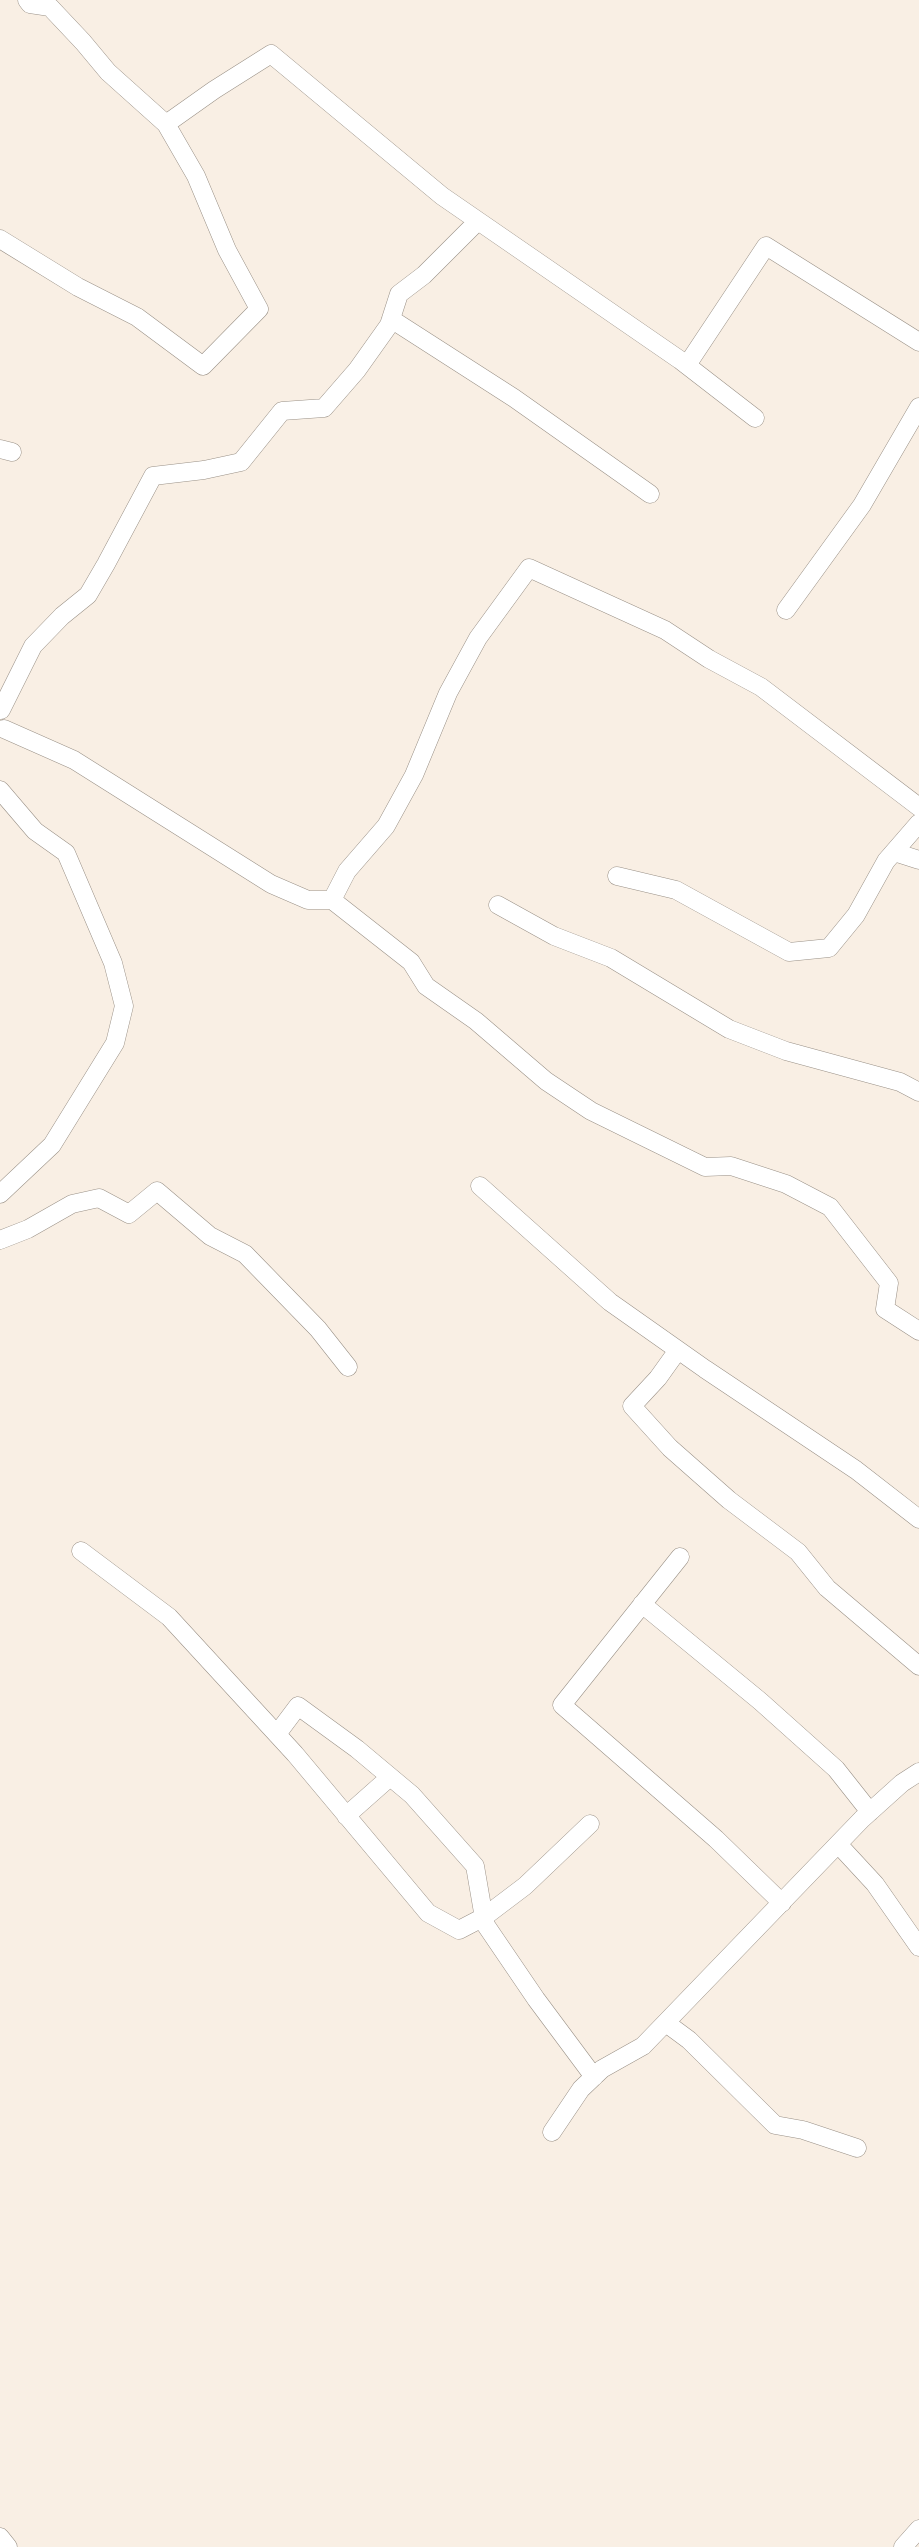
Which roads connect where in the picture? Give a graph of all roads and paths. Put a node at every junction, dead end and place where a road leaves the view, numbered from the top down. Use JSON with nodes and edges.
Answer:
{"nodes":[{"id":1,"x":26,"y":0,"type":"edge"},
{"id":2,"x":166,"y":124,"type":"junction"},
{"id":3,"x":478,"y":221,"type":"junction"},
{"id":4,"x":0,"y":239,"type":"edge"},
{"id":5,"x":391,"y":319,"type":"junction"},
{"id":6,"x":919,"y":342,"type":"edge"},
{"id":7,"x":687,"y":365,"type":"junction"},
{"id":8,"x":919,"y":407,"type":"edge"},
{"id":9,"x":755,"y":418,"type":"dead end"},
{"id":10,"x":650,"y":494,"type":"dead end"},
{"id":11,"x":786,"y":610,"type":"dead end"},
{"id":12,"x":0,"y":710,"type":"edge"},
{"id":13,"x":2,"y":736,"type":"edge"},
{"id":14,"x":0,"y":790,"type":"edge"},
{"id":15,"x":919,"y":807,"type":"edge"},
{"id":16,"x":919,"y":823,"type":"edge"},
{"id":17,"x":894,"y":852,"type":"junction"},
{"id":18,"x":919,"y":860,"type":"edge"},
{"id":19,"x":617,"y":876,"type":"dead end"},
{"id":20,"x":332,"y":900,"type":"junction"},
{"id":21,"x":498,"y":905,"type":"dead end"},
{"id":22,"x":919,"y":1092,"type":"edge"},
{"id":23,"x":480,"y":1186,"type":"dead end"},
{"id":24,"x":0,"y":1194,"type":"edge"},
{"id":25,"x":0,"y":1240,"type":"edge"},
{"id":26,"x":919,"y":1331,"type":"edge"},
{"id":27,"x":678,"y":1350,"type":"junction"},
{"id":28,"x":348,"y":1367,"type":"dead end"},
{"id":29,"x":919,"y":1519,"type":"edge"},
{"id":30,"x":81,"y":1551,"type":"dead end"},
{"id":31,"x":680,"y":1557,"type":"dead end"},
{"id":32,"x":642,"y":1604,"type":"junction"},
{"id":33,"x":919,"y":1666,"type":"edge"},
{"id":34,"x":277,"y":1734,"type":"junction"},
{"id":35,"x":919,"y":1772,"type":"edge"},
{"id":36,"x":390,"y":1776,"type":"junction"},
{"id":37,"x":870,"y":1812,"type":"junction"},
{"id":38,"x":346,"y":1816,"type":"junction"},
{"id":39,"x":590,"y":1824,"type":"dead end"},
{"id":40,"x":838,"y":1844,"type":"junction"},
{"id":41,"x":782,"y":1903,"type":"junction"},
{"id":42,"x":484,"y":1917,"type":"junction"},
{"id":43,"x":919,"y":1947,"type":"edge"},
{"id":44,"x":666,"y":2023,"type":"junction"},
{"id":45,"x":594,"y":2076,"type":"junction"},
{"id":46,"x":552,"y":2132,"type":"dead end"},
{"id":47,"x":857,"y":2148,"type":"dead end"},
{"id":48,"x":919,"y":2529,"type":"edge"},
{"id":49,"x":0,"y":2536,"type":"edge"},
{"id":50,"x":8,"y":2547,"type":"edge"},
{"id":51,"x":903,"y":2547,"type":"edge"}],
"edges":[{"from":1,"to":2,"type":"street"},
{"from":2,"to":3,"type":"street"},
{"from":2,"to":4,"type":"street"},
{"from":3,"to":5,"type":"street"},
{"from":3,"to":7,"type":"street"},
{"from":5,"to":10,"type":"street"},
{"from":5,"to":12,"type":"street"},
{"from":6,"to":7,"type":"street"},
{"from":7,"to":9,"type":"street"},
{"from":8,"to":11,"type":"street"},
{"from":12,"to":13,"type":"street"},
{"from":13,"to":20,"type":"street"},
{"from":14,"to":24,"type":"street"},
{"from":15,"to":20,"type":"street"},
{"from":16,"to":17,"type":"street"},
{"from":17,"to":18,"type":"street"},
{"from":17,"to":19,"type":"street"},
{"from":20,"to":26,"type":"street"},
{"from":21,"to":22,"type":"street"},
{"from":23,"to":27,"type":"street"},
{"from":25,"to":28,"type":"street"},
{"from":27,"to":29,"type":"street"},
{"from":27,"to":33,"type":"street"},
{"from":30,"to":34,"type":"street"},
{"from":31,"to":32,"type":"street"},
{"from":32,"to":37,"type":"street"},
{"from":32,"to":41,"type":"street"},
{"from":34,"to":36,"type":"street"},
{"from":34,"to":38,"type":"street"},
{"from":35,"to":37,"type":"street"},
{"from":36,"to":38,"type":"street"},
{"from":36,"to":42,"type":"street"},
{"from":37,"to":40,"type":"street"},
{"from":38,"to":42,"type":"street"},
{"from":39,"to":42,"type":"street"},
{"from":40,"to":41,"type":"street"},
{"from":40,"to":43,"type":"street"},
{"from":41,"to":44,"type":"street"},
{"from":42,"to":45,"type":"street"},
{"from":44,"to":45,"type":"street"},
{"from":44,"to":47,"type":"street"},
{"from":45,"to":46,"type":"street"},
{"from":48,"to":51,"type":"street"},
{"from":49,"to":50,"type":"street"}]}
